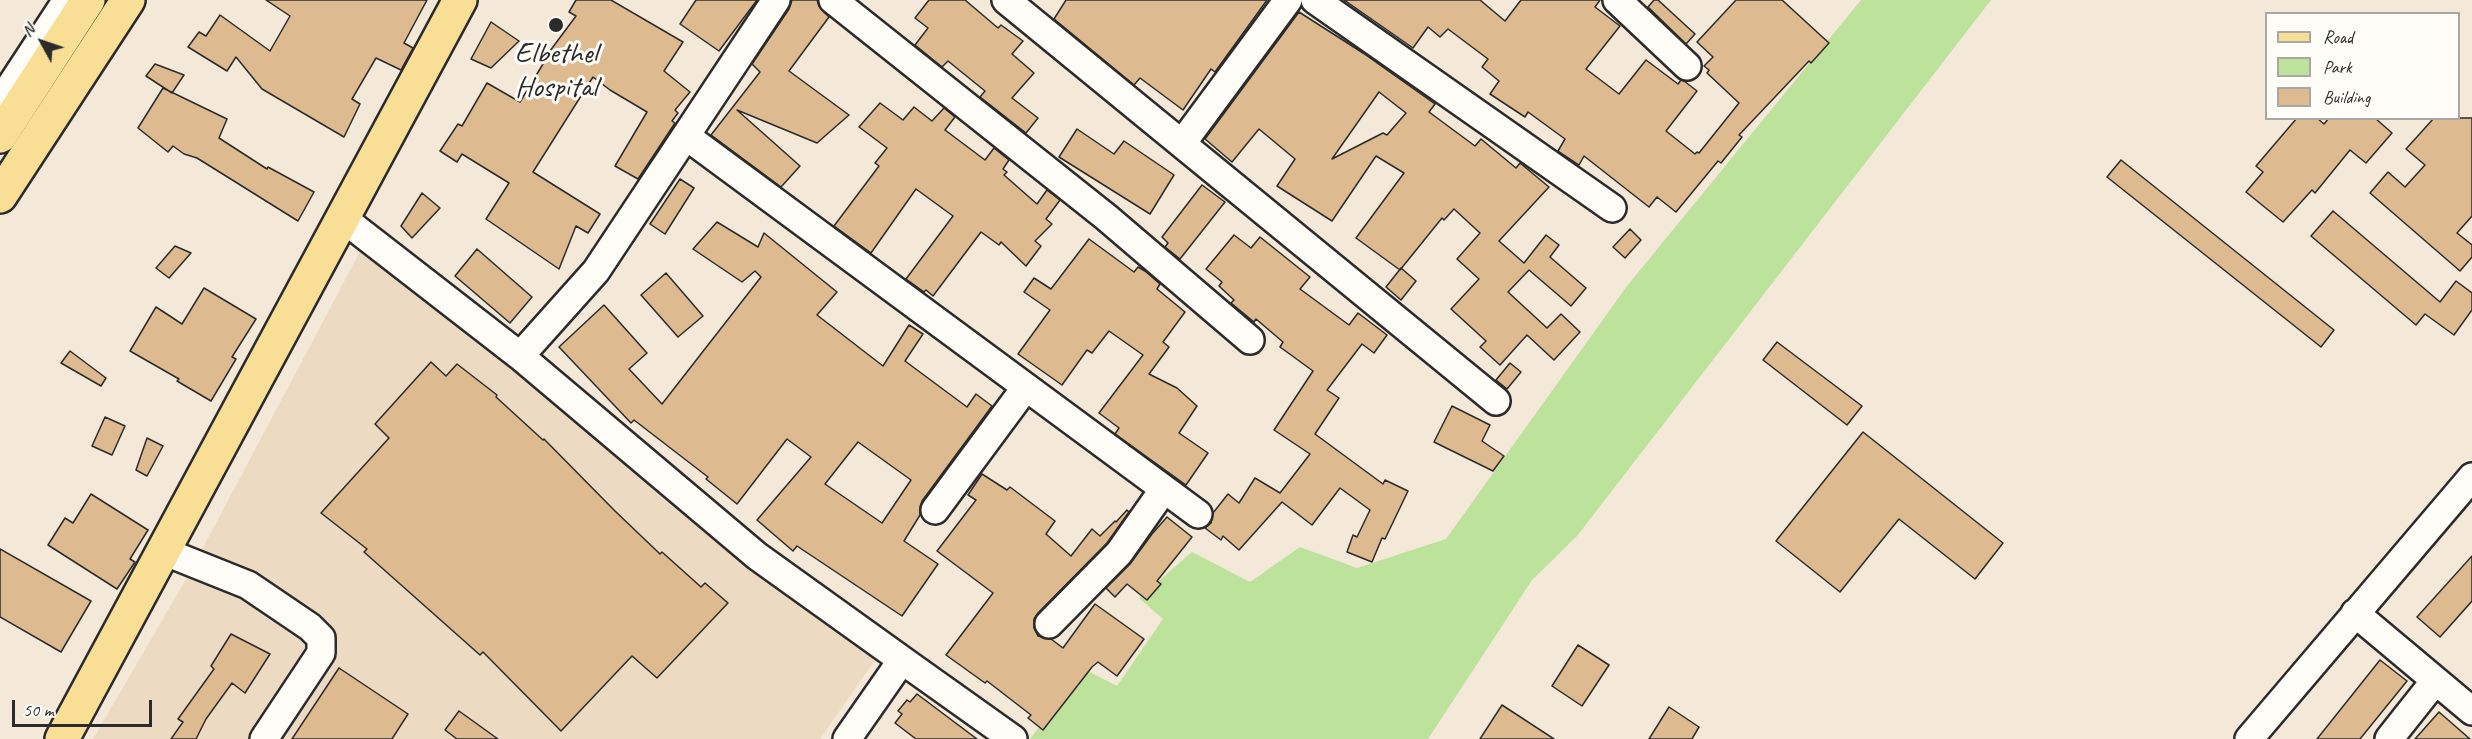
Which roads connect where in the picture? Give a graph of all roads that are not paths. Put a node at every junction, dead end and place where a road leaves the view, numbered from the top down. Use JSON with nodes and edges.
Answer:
{"nodes":[{"id":1,"x":67,"y":0,"type":"edge"},
{"id":2,"x":88,"y":0,"type":"edge"},
{"id":3,"x":128,"y":0,"type":"edge"},
{"id":4,"x":460,"y":0,"type":"edge"},
{"id":5,"x":476,"y":0,"type":"edge"},
{"id":6,"x":776,"y":0,"type":"edge"},
{"id":7,"x":833,"y":0,"type":"edge"},
{"id":8,"x":1288,"y":0,"type":"edge"},
{"id":9,"x":1315,"y":0,"type":"edge"},
{"id":10,"x":1617,"y":0,"type":"edge"},
{"id":11,"x":1015,"y":3,"type":"edge"},
{"id":12,"x":1687,"y":66,"type":"dead end"},
{"id":13,"x":0,"y":102,"type":"edge"},
{"id":14,"x":0,"y":136,"type":"edge"},
{"id":15,"x":686,"y":136,"type":"junction"},
{"id":16,"x":1183,"y":142,"type":"junction"},
{"id":17,"x":0,"y":196,"type":"edge"},
{"id":18,"x":1612,"y":208,"type":"dead end"},
{"id":19,"x":347,"y":222,"type":"junction"},
{"id":20,"x":1250,"y":340,"type":"dead end"},
{"id":21,"x":520,"y":356,"type":"junction"},
{"id":22,"x":1026,"y":387,"type":"junction"},
{"id":23,"x":1496,"y":401,"type":"dead end"},
{"id":24,"x":2471,"y":481,"type":"edge"},
{"id":25,"x":1164,"y":489,"type":"junction"},
{"id":26,"x":934,"y":510,"type":"dead end"},
{"id":27,"x":1198,"y":514,"type":"dead end"},
{"id":28,"x":178,"y":557,"type":"junction"},
{"id":29,"x":2355,"y":613,"type":"junction"},
{"id":30,"x":1050,"y":624,"type":"dead end"},
{"id":31,"x":902,"y":660,"type":"junction"},
{"id":32,"x":2435,"y":681,"type":"junction"},
{"id":33,"x":2472,"y":711,"type":"edge"},
{"id":34,"x":62,"y":739,"type":"edge"},
{"id":35,"x":79,"y":739,"type":"edge"},
{"id":36,"x":264,"y":739,"type":"edge"},
{"id":37,"x":847,"y":739,"type":"edge"},
{"id":38,"x":1013,"y":739,"type":"edge"},
{"id":39,"x":2249,"y":739,"type":"edge"},
{"id":40,"x":2389,"y":739,"type":"edge"}],
"edges":[{"from":1,"to":13,"type":"street"},
{"from":2,"to":14,"type":"main road"},
{"from":3,"to":17,"type":"main road"},
{"from":4,"to":19,"type":"main road"},
{"from":5,"to":19,"type":"main road"},
{"from":6,"to":15,"type":"street"},
{"from":7,"to":20,"type":"street"},
{"from":8,"to":16,"type":"street"},
{"from":9,"to":18,"type":"street"},
{"from":10,"to":12,"type":"street"},
{"from":11,"to":16,"type":"street"},
{"from":15,"to":21,"type":"street"},
{"from":15,"to":22,"type":"street"},
{"from":16,"to":23,"type":"street"},
{"from":19,"to":21,"type":"street"},
{"from":19,"to":28,"type":"main road"},
{"from":19,"to":34,"type":"main road"},
{"from":21,"to":31,"type":"street"},
{"from":22,"to":25,"type":"street"},
{"from":22,"to":26,"type":"street"},
{"from":24,"to":29,"type":"street"},
{"from":25,"to":27,"type":"street"},
{"from":25,"to":30,"type":"street"},
{"from":28,"to":35,"type":"main road"},
{"from":28,"to":36,"type":"street"},
{"from":29,"to":32,"type":"street"},
{"from":29,"to":39,"type":"street"},
{"from":31,"to":37,"type":"street"},
{"from":31,"to":38,"type":"street"},
{"from":32,"to":33,"type":"street"},
{"from":32,"to":40,"type":"street"}]}
